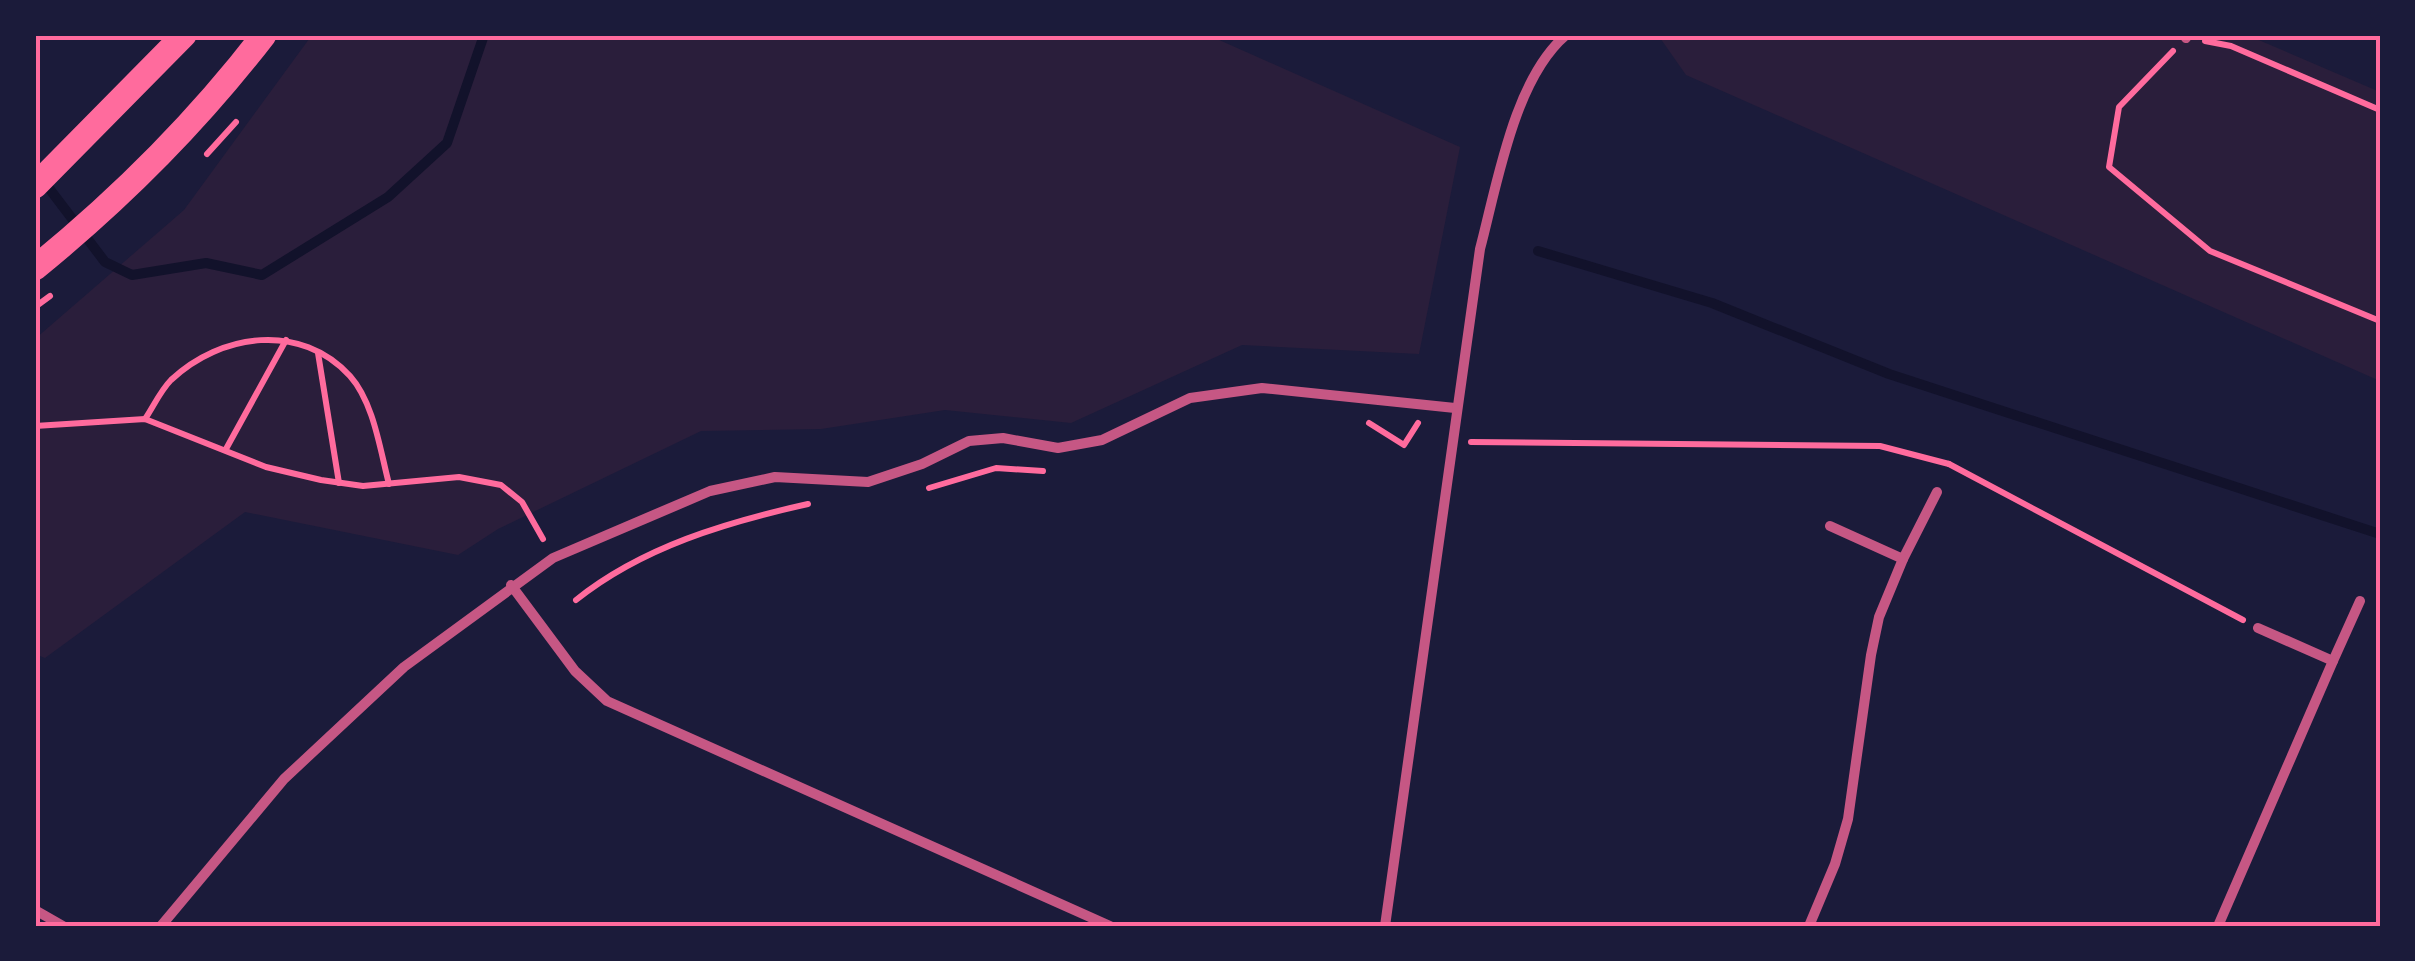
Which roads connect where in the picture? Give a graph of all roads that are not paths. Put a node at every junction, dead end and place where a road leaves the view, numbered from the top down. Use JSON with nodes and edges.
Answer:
{"nodes":[{"id":1,"x":184,"y":35,"type":"edge"},
{"id":2,"x":264,"y":35,"type":"edge"},
{"id":3,"x":1566,"y":35,"type":"edge"},
{"id":4,"x":35,"y":186,"type":"edge"},
{"id":5,"x":35,"y":268,"type":"edge"},
{"id":6,"x":1455,"y":408,"type":"junction"},
{"id":7,"x":1937,"y":492,"type":"road end"},
{"id":8,"x":1830,"y":526,"type":"dead end"},
{"id":9,"x":1904,"y":560,"type":"junction"},
{"id":10,"x":511,"y":585,"type":"junction"},
{"id":11,"x":2360,"y":602,"type":"dead end"},
{"id":12,"x":2258,"y":628,"type":"road end"},
{"id":13,"x":2332,"y":662,"type":"junction"},
{"id":14,"x":35,"y":910,"type":"edge"},
{"id":15,"x":64,"y":926,"type":"edge"},
{"id":16,"x":161,"y":926,"type":"edge"},
{"id":17,"x":1110,"y":926,"type":"edge"},
{"id":18,"x":1386,"y":926,"type":"edge"},
{"id":19,"x":1808,"y":926,"type":"edge"},
{"id":20,"x":2218,"y":926,"type":"edge"}],
"edges":[{"from":1,"to":4,"type":"main road"},
{"from":2,"to":5,"type":"main road"},
{"from":3,"to":6,"type":"street"},
{"from":6,"to":10,"type":"street"},
{"from":6,"to":18,"type":"street"},
{"from":7,"to":9,"type":"street"},
{"from":8,"to":9,"type":"street"},
{"from":9,"to":19,"type":"street"},
{"from":10,"to":16,"type":"street"},
{"from":10,"to":17,"type":"street"},
{"from":11,"to":13,"type":"street"},
{"from":12,"to":13,"type":"street"},
{"from":13,"to":20,"type":"street"},
{"from":14,"to":15,"type":"street"}]}
